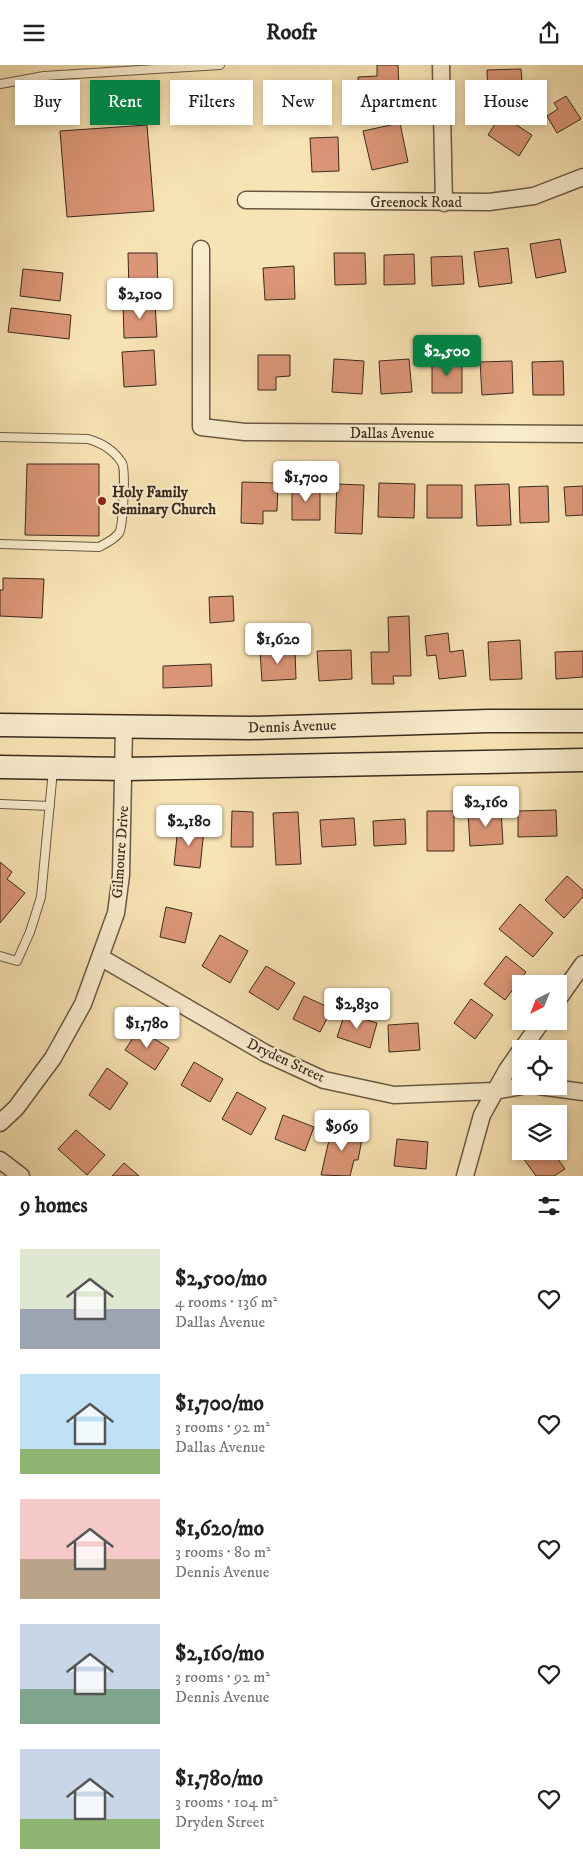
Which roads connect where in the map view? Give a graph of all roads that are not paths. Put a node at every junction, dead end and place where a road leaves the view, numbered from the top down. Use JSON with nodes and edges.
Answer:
{"nodes":[{"id":1,"x":220,"y":65,"type":"edge"},
{"id":2,"x":441,"y":65,"type":"edge"},
{"id":3,"x":44,"y":76,"type":"junction"},
{"id":4,"x":44,"y":80,"type":"edge"},
{"id":5,"x":0,"y":84,"type":"edge"},
{"id":6,"x":583,"y":177,"type":"edge"},
{"id":7,"x":246,"y":200,"type":"dead end"},
{"id":8,"x":444,"y":203,"type":"junction"},
{"id":9,"x":202,"y":249,"type":"dead end"},
{"id":10,"x":583,"y":434,"type":"edge"},
{"id":11,"x":0,"y":437,"type":"edge"},
{"id":12,"x":0,"y":544,"type":"edge"},
{"id":13,"x":583,"y":721,"type":"edge"},
{"id":14,"x":0,"y":725,"type":"edge"},
{"id":15,"x":124,"y":728,"type":"junction"},
{"id":16,"x":583,"y":760,"type":"edge"},
{"id":17,"x":0,"y":767,"type":"edge"},
{"id":18,"x":53,"y":768,"type":"junction"},
{"id":19,"x":125,"y":769,"type":"junction"},
{"id":20,"x":0,"y":804,"type":"edge"},
{"id":21,"x":50,"y":806,"type":"junction"},
{"id":22,"x":0,"y":956,"type":"edge"},
{"id":23,"x":100,"y":957,"type":"junction"},
{"id":24,"x":583,"y":964,"type":"edge"},
{"id":25,"x":568,"y":985,"type":"edge"},
{"id":26,"x":512,"y":1064,"type":"edge"},
{"id":27,"x":512,"y":1088,"type":"edge"},
{"id":28,"x":567,"y":1090,"type":"edge"},
{"id":29,"x":494,"y":1091,"type":"junction"},
{"id":30,"x":583,"y":1092,"type":"edge"},
{"id":31,"x":0,"y":1123,"type":"edge"},
{"id":32,"x":0,"y":1160,"type":"edge"},
{"id":33,"x":21,"y":1176,"type":"edge"},
{"id":34,"x":465,"y":1176,"type":"edge"}],
"edges":[{"from":1,"to":3,"type":"lane"},
{"from":2,"to":8,"type":"street"},
{"from":3,"to":4,"type":"lane"},
{"from":3,"to":5,"type":"lane"},
{"from":6,"to":8,"type":"street","name":"Greenock Road"},
{"from":7,"to":8,"type":"street","name":"Greenock Road"},
{"from":9,"to":10,"type":"street","name":"Dallas Avenue"},
{"from":11,"to":12,"type":"lane"},
{"from":13,"to":15,"type":"street","name":"Dennis Avenue"},
{"from":14,"to":15,"type":"street","name":"Dennis Avenue"},
{"from":15,"to":19,"type":"street","name":"Gilmoure Drive"},
{"from":16,"to":19,"type":"street"},
{"from":17,"to":18,"type":"street"},
{"from":18,"to":19,"type":"street"},
{"from":18,"to":21,"type":"lane"},
{"from":19,"to":23,"type":"street","name":"Gilmoure Drive"},
{"from":20,"to":21,"type":"lane"},
{"from":21,"to":22,"type":"lane"},
{"from":23,"to":29,"type":"street","name":"Dryden Street"},
{"from":23,"to":31,"type":"street","name":"Gilmoure Drive"},
{"from":24,"to":25,"type":"street"},
{"from":26,"to":29,"type":"street"},
{"from":27,"to":29,"type":"street","name":"Dryden Street"},
{"from":28,"to":30,"type":"street"},
{"from":29,"to":34,"type":"street"},
{"from":32,"to":33,"type":"street"}]}
